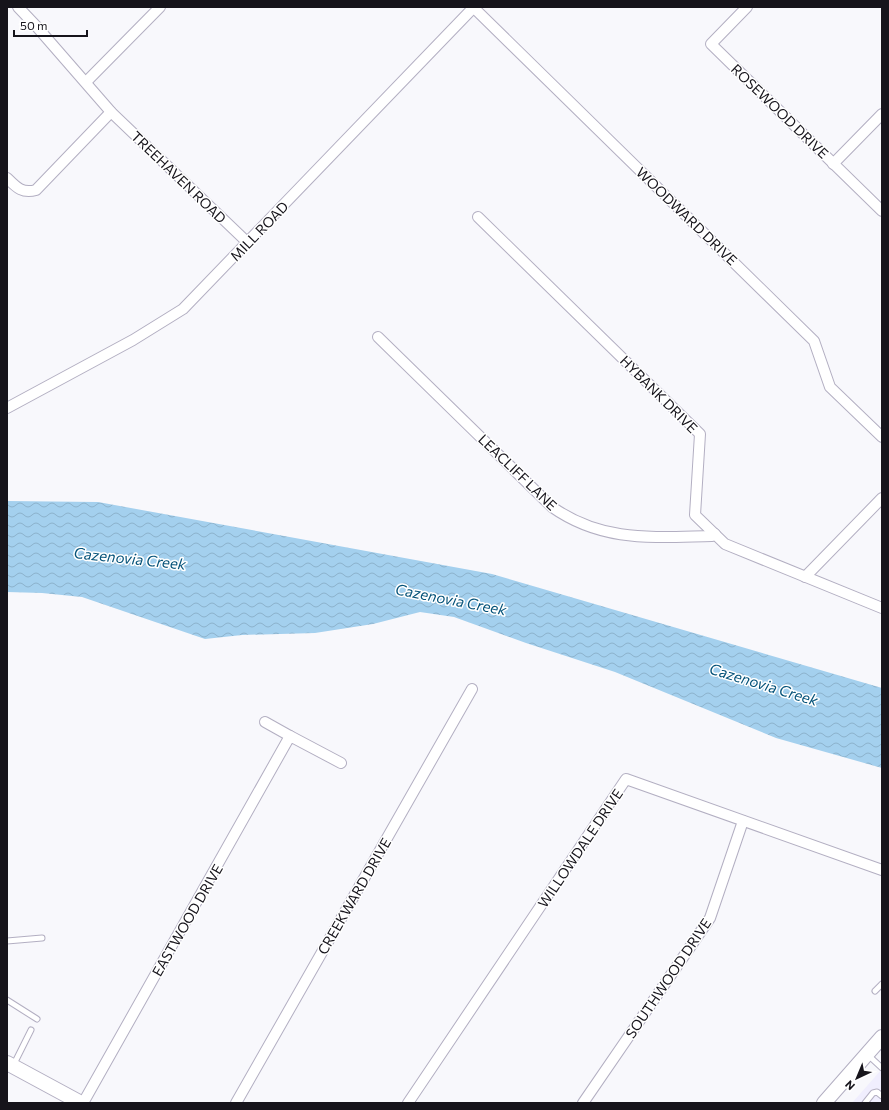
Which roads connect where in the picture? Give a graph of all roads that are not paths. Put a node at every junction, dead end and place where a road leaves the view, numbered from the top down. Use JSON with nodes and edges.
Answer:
{"nodes":[{"id":1,"x":18,"y":7,"type":"edge"},
{"id":2,"x":160,"y":7,"type":"edge"},
{"id":3,"x":474,"y":7,"type":"edge"},
{"id":4,"x":745,"y":9,"type":"edge"},
{"id":5,"x":86,"y":82,"type":"junction"},
{"id":6,"x":111,"y":112,"type":"junction"},
{"id":7,"x":882,"y":114,"type":"edge"},
{"id":8,"x":833,"y":164,"type":"junction"},
{"id":9,"x":7,"y":178,"type":"edge"},
{"id":10,"x":882,"y":211,"type":"edge"},
{"id":11,"x":478,"y":217,"type":"dead end"},
{"id":12,"x":247,"y":242,"type":"junction"},
{"id":13,"x":378,"y":337,"type":"dead end"},
{"id":14,"x":7,"y":408,"type":"edge"},
{"id":15,"x":882,"y":437,"type":"edge"},
{"id":16,"x":882,"y":498,"type":"edge"},
{"id":17,"x":715,"y":534,"type":"junction"},
{"id":18,"x":805,"y":577,"type":"junction"},
{"id":19,"x":882,"y":608,"type":"edge"},
{"id":20,"x":472,"y":689,"type":"dead end"},
{"id":21,"x":265,"y":722,"type":"dead end"},
{"id":22,"x":290,"y":736,"type":"junction"},
{"id":23,"x":341,"y":763,"type":"dead end"},
{"id":24,"x":743,"y":821,"type":"junction"},
{"id":25,"x":882,"y":870,"type":"edge"},
{"id":26,"x":42,"y":938,"type":"dead end"},
{"id":27,"x":7,"y":941,"type":"edge"},
{"id":28,"x":882,"y":984,"type":"edge"},
{"id":29,"x":875,"y":991,"type":"dead end"},
{"id":30,"x":7,"y":1000,"type":"edge"},
{"id":31,"x":37,"y":1019,"type":"dead end"},
{"id":32,"x":31,"y":1030,"type":"dead end"},
{"id":33,"x":882,"y":1037,"type":"edge"},
{"id":34,"x":867,"y":1054,"type":"junction"},
{"id":35,"x":10,"y":1065,"type":"edge"},
{"id":36,"x":882,"y":1068,"type":"edge"},
{"id":37,"x":882,"y":1087,"type":"edge"},
{"id":38,"x":875,"y":1093,"type":"junction"},
{"id":39,"x":882,"y":1096,"type":"edge"},
{"id":40,"x":82,"y":1103,"type":"edge"},
{"id":41,"x":236,"y":1103,"type":"edge"},
{"id":42,"x":408,"y":1103,"type":"edge"},
{"id":43,"x":583,"y":1103,"type":"edge"},
{"id":44,"x":824,"y":1103,"type":"edge"},
{"id":45,"x":865,"y":1103,"type":"edge"}],
"edges":[{"from":1,"to":5,"type":"street","name":"TREEHAVEN ROAD"},
{"from":2,"to":5,"type":"street"},
{"from":3,"to":12,"type":"street","name":"MILL ROAD"},
{"from":3,"to":15,"type":"street","name":"WOODWARD DRIVE"},
{"from":4,"to":8,"type":"street","name":"ROSEWOOD DRIVE"},
{"from":5,"to":6,"type":"street","name":"TREEHAVEN ROAD"},
{"from":6,"to":9,"type":"street"},
{"from":6,"to":12,"type":"street","name":"TREEHAVEN ROAD"},
{"from":7,"to":8,"type":"street"},
{"from":8,"to":10,"type":"street","name":"ROSEWOOD DRIVE"},
{"from":11,"to":17,"type":"street","name":"HYBANK DRIVE"},
{"from":12,"to":14,"type":"street","name":"MILL ROAD"},
{"from":13,"to":17,"type":"street","name":"LEACLIFF LANE"},
{"from":16,"to":18,"type":"street"},
{"from":17,"to":18,"type":"street","name":"HYBANK DRIVE"},
{"from":18,"to":19,"type":"street","name":"HYBANK DRIVE"},
{"from":20,"to":41,"type":"street","name":"CREEKWARD DRIVE"},
{"from":21,"to":22,"type":"street"},
{"from":22,"to":23,"type":"street"},
{"from":22,"to":40,"type":"street","name":"EASTWOOD DRIVE"},
{"from":24,"to":25,"type":"street","name":"WILLOWDALE DRIVE"},
{"from":24,"to":42,"type":"street","name":"WILLOWDALE DRIVE"},
{"from":24,"to":43,"type":"street","name":"SOUTHWOOD DRIVE"},
{"from":26,"to":27,"type":"lane"},
{"from":28,"to":29,"type":"lane"},
{"from":30,"to":31,"type":"lane"},
{"from":32,"to":35,"type":"lane"},
{"from":33,"to":34,"type":"main road"},
{"from":34,"to":36,"type":"lane"},
{"from":34,"to":44,"type":"main road"},
{"from":35,"to":40,"type":"main road"},
{"from":37,"to":38,"type":"lane"},
{"from":38,"to":39,"type":"lane"},
{"from":38,"to":45,"type":"lane"}]}
